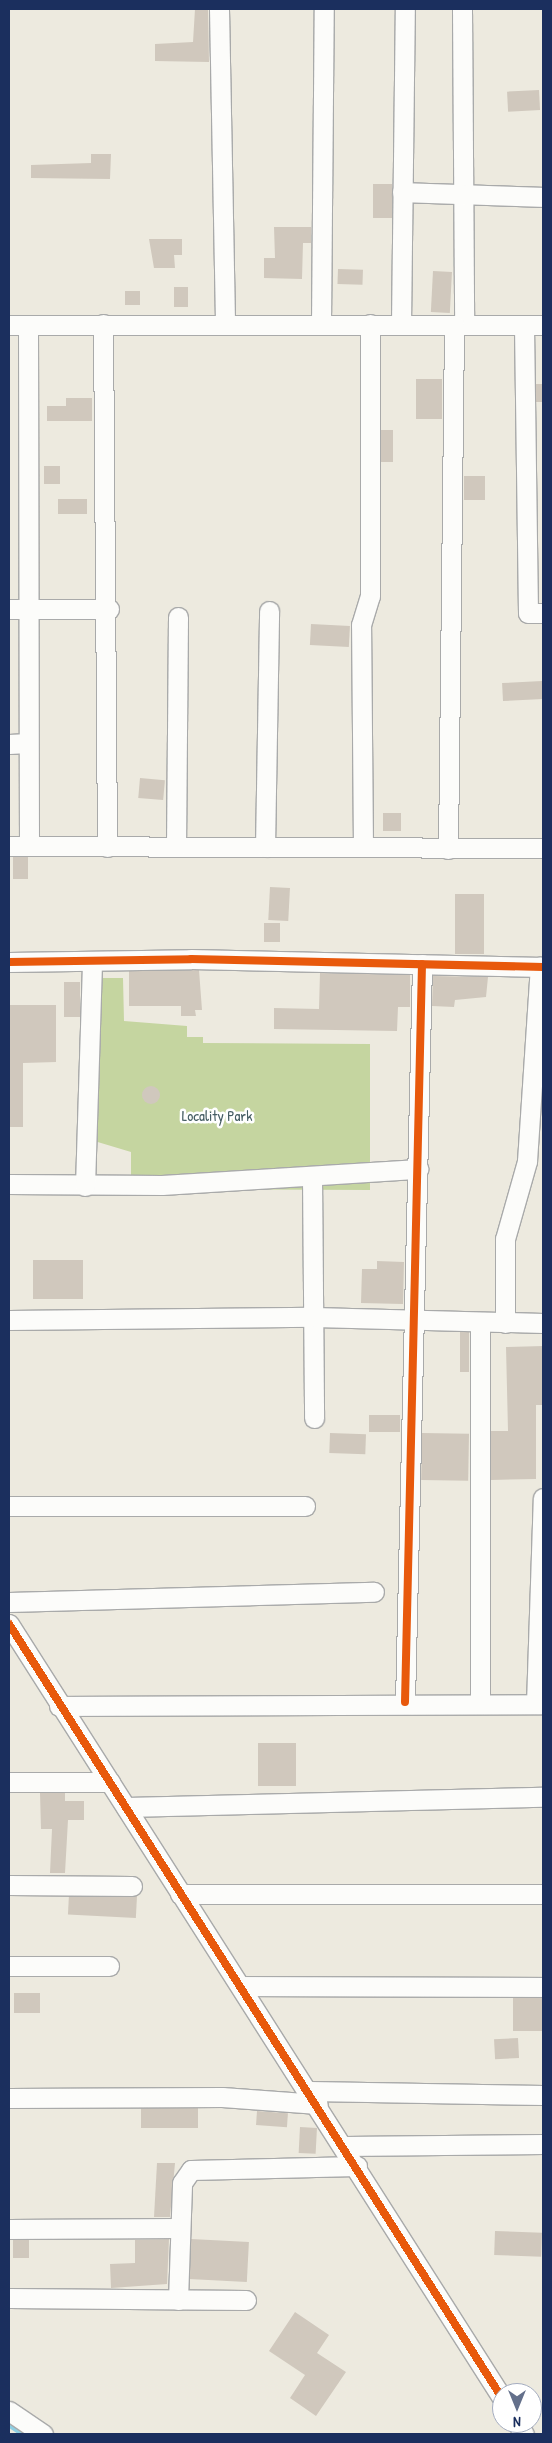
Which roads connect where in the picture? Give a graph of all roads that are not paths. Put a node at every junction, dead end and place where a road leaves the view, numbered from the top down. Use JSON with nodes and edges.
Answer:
{"nodes":[{"id":1,"x":219,"y":9,"type":"edge"},
{"id":2,"x":324,"y":9,"type":"edge"},
{"id":3,"x":405,"y":9,"type":"edge"},
{"id":4,"x":462,"y":9,"type":"edge"},
{"id":5,"x":402,"y":192,"type":"junction"},
{"id":6,"x":464,"y":193,"type":"junction"},
{"id":7,"x":543,"y":197,"type":"edge"},
{"id":8,"x":225,"y":322,"type":"junction"},
{"id":9,"x":103,"y":324,"type":"junction"},
{"id":10,"x":321,"y":324,"type":"junction"},
{"id":11,"x":370,"y":324,"type":"junction"},
{"id":12,"x":402,"y":324,"type":"junction"},
{"id":13,"x":9,"y":325,"type":"edge"},
{"id":14,"x":28,"y":325,"type":"junction"},
{"id":15,"x":459,"y":325,"type":"junction"},
{"id":16,"x":543,"y":325,"type":"edge"},
{"id":17,"x":524,"y":326,"type":"junction"},
{"id":18,"x":9,"y":609,"type":"edge"},
{"id":19,"x":28,"y":609,"type":"junction"},
{"id":20,"x":108,"y":609,"type":"junction"},
{"id":21,"x":269,"y":611,"type":"dead end"},
{"id":22,"x":543,"y":613,"type":"edge"},
{"id":23,"x":178,"y":617,"type":"dead end"},
{"id":24,"x":9,"y":744,"type":"edge"},
{"id":25,"x":28,"y":744,"type":"junction"},
{"id":26,"x":9,"y":846,"type":"edge"},
{"id":27,"x":29,"y":846,"type":"junction"},
{"id":28,"x":265,"y":846,"type":"junction"},
{"id":29,"x":108,"y":847,"type":"junction"},
{"id":30,"x":176,"y":847,"type":"junction"},
{"id":31,"x":362,"y":848,"type":"junction"},
{"id":32,"x":543,"y":848,"type":"edge"},
{"id":33,"x":448,"y":849,"type":"junction"},
{"id":34,"x":92,"y":961,"type":"junction"},
{"id":35,"x":9,"y":962,"type":"edge"},
{"id":36,"x":422,"y":964,"type":"junction"},
{"id":37,"x":542,"y":966,"type":"edge"},
{"id":38,"x":419,"y":1168,"type":"junction"},
{"id":39,"x":312,"y":1177,"type":"junction"},
{"id":40,"x":9,"y":1184,"type":"edge"},
{"id":41,"x":85,"y":1186,"type":"junction"},
{"id":42,"x":314,"y":1317,"type":"junction"},
{"id":43,"x":9,"y":1320,"type":"edge"},
{"id":44,"x":413,"y":1320,"type":"junction"},
{"id":45,"x":480,"y":1323,"type":"junction"},
{"id":46,"x":505,"y":1323,"type":"junction"},
{"id":47,"x":543,"y":1323,"type":"edge"},
{"id":48,"x":314,"y":1418,"type":"dead end"},
{"id":49,"x":543,"y":1498,"type":"edge"},
{"id":50,"x":9,"y":1506,"type":"edge"},
{"id":51,"x":305,"y":1506,"type":"dead end"},
{"id":52,"x":374,"y":1592,"type":"dead end"},
{"id":53,"x":9,"y":1602,"type":"edge"},
{"id":54,"x":9,"y":1624,"type":"edge"},
{"id":55,"x":405,"y":1702,"type":"junction"},
{"id":56,"x":480,"y":1703,"type":"junction"},
{"id":57,"x":540,"y":1704,"type":"edge"},
{"id":58,"x":59,"y":1706,"type":"junction"},
{"id":59,"x":9,"y":1782,"type":"edge"},
{"id":60,"x":110,"y":1782,"type":"junction"},
{"id":61,"x":543,"y":1796,"type":"edge"},
{"id":62,"x":126,"y":1807,"type":"junction"},
{"id":63,"x":9,"y":1885,"type":"edge"},
{"id":64,"x":132,"y":1886,"type":"dead end"},
{"id":65,"x":180,"y":1894,"type":"junction"},
{"id":66,"x":543,"y":1894,"type":"edge"},
{"id":67,"x":9,"y":1966,"type":"edge"},
{"id":68,"x":109,"y":1966,"type":"dead end"},
{"id":69,"x":242,"y":1986,"type":"junction"},
{"id":70,"x":543,"y":1987,"type":"edge"},
{"id":71,"x":543,"y":2095,"type":"edge"},
{"id":72,"x":9,"y":2098,"type":"edge"},
{"id":73,"x":314,"y":2098,"type":"junction"},
{"id":74,"x":543,"y":2144,"type":"edge"},
{"id":75,"x":345,"y":2146,"type":"junction"},
{"id":76,"x":357,"y":2166,"type":"junction"},
{"id":77,"x":178,"y":2228,"type":"junction"},
{"id":78,"x":9,"y":2229,"type":"edge"},
{"id":79,"x":9,"y":2298,"type":"edge"},
{"id":80,"x":178,"y":2300,"type":"junction"},
{"id":81,"x":246,"y":2300,"type":"dead end"},
{"id":82,"x":493,"y":2383,"type":"edge"},
{"id":83,"x":9,"y":2411,"type":"edge"},
{"id":84,"x":43,"y":2434,"type":"edge"}],
"edges":[{"from":1,"to":8,"type":"street"},
{"from":2,"to":10,"type":"street"},
{"from":3,"to":5,"type":"street"},
{"from":4,"to":6,"type":"street"},
{"from":5,"to":6,"type":"street"},
{"from":5,"to":12,"type":"street"},
{"from":6,"to":7,"type":"street"},
{"from":6,"to":15,"type":"street"},
{"from":8,"to":9,"type":"street"},
{"from":8,"to":10,"type":"street"},
{"from":9,"to":14,"type":"street"},
{"from":9,"to":20,"type":"street"},
{"from":10,"to":11,"type":"street"},
{"from":11,"to":12,"type":"street"},
{"from":11,"to":31,"type":"street"},
{"from":12,"to":15,"type":"street"},
{"from":13,"to":14,"type":"street"},
{"from":14,"to":19,"type":"street"},
{"from":15,"to":17,"type":"street"},
{"from":15,"to":33,"type":"street"},
{"from":16,"to":17,"type":"street"},
{"from":17,"to":22,"type":"street"},
{"from":18,"to":19,"type":"street"},
{"from":19,"to":20,"type":"street"},
{"from":19,"to":25,"type":"street"},
{"from":20,"to":29,"type":"street"},
{"from":21,"to":28,"type":"street"},
{"from":23,"to":30,"type":"street"},
{"from":24,"to":25,"type":"street"},
{"from":25,"to":27,"type":"street"},
{"from":26,"to":27,"type":"street"},
{"from":27,"to":29,"type":"street"},
{"from":28,"to":30,"type":"street"},
{"from":28,"to":31,"type":"street"},
{"from":29,"to":30,"type":"street"},
{"from":31,"to":33,"type":"street"},
{"from":32,"to":33,"type":"street"},
{"from":34,"to":35,"type":"street"},
{"from":34,"to":36,"type":"street"},
{"from":34,"to":41,"type":"street"},
{"from":36,"to":37,"type":"street"},
{"from":36,"to":38,"type":"street"},
{"from":37,"to":46,"type":"street"},
{"from":38,"to":39,"type":"street"},
{"from":38,"to":44,"type":"street"},
{"from":39,"to":41,"type":"street"},
{"from":39,"to":42,"type":"street"},
{"from":40,"to":41,"type":"street"},
{"from":42,"to":43,"type":"street"},
{"from":42,"to":44,"type":"street"},
{"from":42,"to":48,"type":"street"},
{"from":44,"to":45,"type":"street"},
{"from":44,"to":55,"type":"street"},
{"from":45,"to":46,"type":"street"},
{"from":45,"to":56,"type":"street"},
{"from":46,"to":47,"type":"street"},
{"from":49,"to":57,"type":"street"},
{"from":50,"to":51,"type":"street"},
{"from":52,"to":53,"type":"street"},
{"from":54,"to":58,"type":"street"},
{"from":55,"to":56,"type":"street"},
{"from":55,"to":58,"type":"street"},
{"from":56,"to":57,"type":"street"},
{"from":58,"to":60,"type":"street"},
{"from":59,"to":60,"type":"street"},
{"from":60,"to":62,"type":"street"},
{"from":61,"to":62,"type":"street"},
{"from":62,"to":65,"type":"street"},
{"from":63,"to":64,"type":"street"},
{"from":65,"to":66,"type":"street"},
{"from":65,"to":69,"type":"street"},
{"from":67,"to":68,"type":"street"},
{"from":69,"to":70,"type":"street"},
{"from":69,"to":73,"type":"street"},
{"from":71,"to":73,"type":"street"},
{"from":72,"to":73,"type":"street"},
{"from":73,"to":75,"type":"street"},
{"from":74,"to":75,"type":"street"},
{"from":75,"to":76,"type":"street"},
{"from":76,"to":77,"type":"street"},
{"from":76,"to":82,"type":"street"},
{"from":77,"to":78,"type":"street"},
{"from":77,"to":80,"type":"street"},
{"from":79,"to":80,"type":"street"},
{"from":80,"to":81,"type":"street"},
{"from":83,"to":84,"type":"street"}]}
